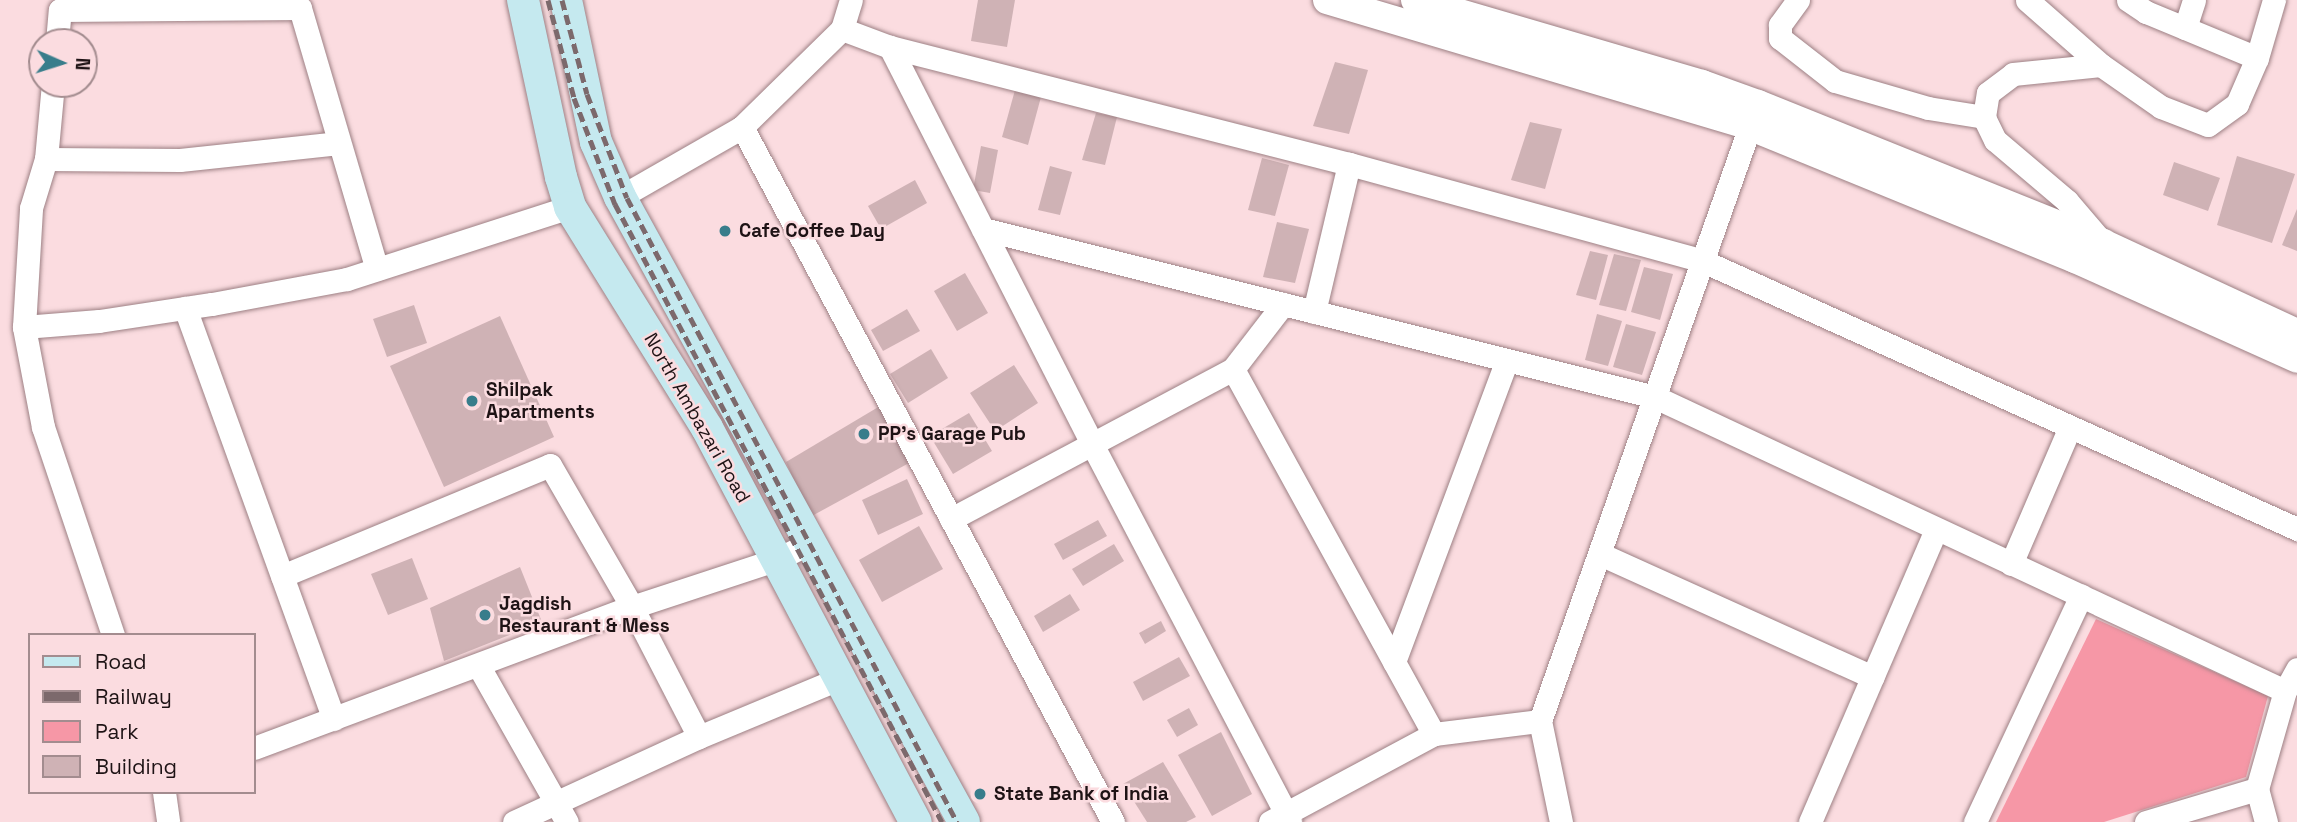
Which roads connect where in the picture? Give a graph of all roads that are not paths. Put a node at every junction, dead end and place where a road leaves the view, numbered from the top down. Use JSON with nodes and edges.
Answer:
{"nodes":[{"id":1,"x":523,"y":0,"type":"edge"},
{"id":2,"x":566,"y":0,"type":"edge"},
{"id":3,"x":851,"y":0,"type":"edge"},
{"id":4,"x":1327,"y":0,"type":"edge"},
{"id":5,"x":1415,"y":0,"type":"edge"},
{"id":6,"x":1798,"y":0,"type":"edge"},
{"id":7,"x":2027,"y":0,"type":"edge"},
{"id":8,"x":2194,"y":0,"type":"edge"},
{"id":9,"x":2274,"y":0,"type":"edge"},
{"id":10,"x":2141,"y":4,"type":"edge"},
{"id":11,"x":61,"y":5,"type":"edge"},
{"id":12,"x":2049,"y":8,"type":"edge"},
{"id":13,"x":59,"y":28,"type":"edge"},
{"id":14,"x":2185,"y":28,"type":"junction"},
{"id":15,"x":842,"y":29,"type":"junction"},
{"id":16,"x":890,"y":47,"type":"junction"},
{"id":17,"x":2257,"y":58,"type":"junction"},
{"id":18,"x":2101,"y":65,"type":"junction"},
{"id":19,"x":52,"y":98,"type":"edge"},
{"id":20,"x":1754,"y":115,"type":"junction"},
{"id":21,"x":1984,"y":117,"type":"junction"},
{"id":22,"x":742,"y":127,"type":"junction"},
{"id":23,"x":340,"y":144,"type":"junction"},
{"id":24,"x":46,"y":159,"type":"junction"},
{"id":25,"x":1349,"y":164,"type":"junction"},
{"id":26,"x":620,"y":197,"type":"junction"},
{"id":27,"x":570,"y":207,"type":"junction"},
{"id":28,"x":983,"y":229,"type":"junction"},
{"id":29,"x":2104,"y":243,"type":"junction"},
{"id":30,"x":1703,"y":261,"type":"junction"},
{"id":31,"x":377,"y":269,"type":"junction"},
{"id":32,"x":1283,"y":304,"type":"junction"},
{"id":33,"x":186,"y":308,"type":"junction"},
{"id":34,"x":1314,"y":312,"type":"junction"},
{"id":35,"x":24,"y":327,"type":"junction"},
{"id":36,"x":2297,"y":333,"type":"edge"},
{"id":37,"x":2297,"y":359,"type":"edge"},
{"id":38,"x":1507,"y":360,"type":"junction"},
{"id":39,"x":1233,"y":369,"type":"junction"},
{"id":40,"x":1655,"y":397,"type":"junction"},
{"id":41,"x":2070,"y":427,"type":"junction"},
{"id":42,"x":1093,"y":446,"type":"junction"},
{"id":43,"x":951,"y":519,"type":"junction"},
{"id":44,"x":1936,"y":529,"type":"junction"},
{"id":45,"x":2297,"y":529,"type":"edge"},
{"id":46,"x":810,"y":543,"type":"junction"},
{"id":47,"x":1600,"y":554,"type":"junction"},
{"id":48,"x":778,"y":559,"type":"junction"},
{"id":49,"x":2011,"y":564,"type":"junction"},
{"id":50,"x":282,"y":576,"type":"junction"},
{"id":51,"x":2081,"y":596,"type":"junction"},
{"id":52,"x":632,"y":607,"type":"junction"},
{"id":53,"x":112,"y":633,"type":"edge"},
{"id":54,"x":1394,"y":662,"type":"junction"},
{"id":55,"x":478,"y":665,"type":"junction"},
{"id":56,"x":2297,"y":669,"type":"edge"},
{"id":57,"x":1872,"y":677,"type":"junction"},
{"id":58,"x":841,"y":678,"type":"junction"},
{"id":59,"x":2285,"y":691,"type":"junction"},
{"id":60,"x":334,"y":719,"type":"junction"},
{"id":61,"x":1541,"y":721,"type":"junction"},
{"id":62,"x":1434,"y":734,"type":"junction"},
{"id":63,"x":699,"y":737,"type":"junction"},
{"id":64,"x":256,"y":747,"type":"edge"},
{"id":65,"x":2257,"y":789,"type":"junction"},
{"id":66,"x":164,"y":794,"type":"edge"},
{"id":67,"x":562,"y":813,"type":"edge"},
{"id":68,"x":1282,"y":819,"type":"edge"},
{"id":69,"x":908,"y":820,"type":"edge"},
{"id":70,"x":168,"y":822,"type":"edge"},
{"id":71,"x":514,"y":822,"type":"edge"},
{"id":72,"x":964,"y":822,"type":"edge"},
{"id":73,"x":1113,"y":822,"type":"edge"},
{"id":74,"x":1561,"y":822,"type":"edge"},
{"id":75,"x":1810,"y":822,"type":"edge"},
{"id":76,"x":1975,"y":822,"type":"edge"},
{"id":77,"x":2146,"y":822,"type":"edge"},
{"id":78,"x":2266,"y":822,"type":"edge"}],
"edges":[{"from":1,"to":27,"type":"main road","name":"North Ambazari Road"},
{"from":2,"to":26,"type":"main road","name":"North Ambazari Road"},
{"from":3,"to":15,"type":"street"},
{"from":4,"to":20,"type":"street"},
{"from":5,"to":20,"type":"street"},
{"from":6,"to":21,"type":"street"},
{"from":7,"to":12,"type":"street"},
{"from":8,"to":14,"type":"street"},
{"from":9,"to":17,"type":"street"},
{"from":10,"to":14,"type":"street"},
{"from":11,"to":13,"type":"street"},
{"from":11,"to":23,"type":"street"},
{"from":12,"to":18,"type":"street"},
{"from":14,"to":17,"type":"street"},
{"from":15,"to":16,"type":"street"},
{"from":15,"to":22,"type":"street"},
{"from":16,"to":25,"type":"street"},
{"from":16,"to":28,"type":"street"},
{"from":17,"to":18,"type":"street"},
{"from":18,"to":21,"type":"street"},
{"from":19,"to":24,"type":"street"},
{"from":20,"to":29,"type":"street"},
{"from":20,"to":30,"type":"street"},
{"from":20,"to":37,"type":"street"},
{"from":21,"to":29,"type":"street"},
{"from":22,"to":26,"type":"street"},
{"from":22,"to":43,"type":"street"},
{"from":23,"to":24,"type":"street"},
{"from":23,"to":31,"type":"street"},
{"from":24,"to":35,"type":"street"},
{"from":25,"to":30,"type":"street"},
{"from":25,"to":34,"type":"street"},
{"from":26,"to":46,"type":"main road","name":"North Ambazari Road"},
{"from":27,"to":31,"type":"street"},
{"from":27,"to":48,"type":"main road","name":"North Ambazari Road"},
{"from":28,"to":32,"type":"street"},
{"from":28,"to":42,"type":"street"},
{"from":29,"to":36,"type":"street"},
{"from":30,"to":40,"type":"street"},
{"from":30,"to":41,"type":"street"},
{"from":31,"to":33,"type":"street"},
{"from":32,"to":34,"type":"street"},
{"from":32,"to":39,"type":"street"},
{"from":33,"to":35,"type":"street"},
{"from":33,"to":50,"type":"street"},
{"from":34,"to":38,"type":"street"},
{"from":35,"to":53,"type":"street"},
{"from":38,"to":40,"type":"street"},
{"from":38,"to":54,"type":"street"},
{"from":39,"to":42,"type":"street"},
{"from":39,"to":54,"type":"street"},
{"from":40,"to":44,"type":"street"},
{"from":40,"to":47,"type":"street"},
{"from":41,"to":45,"type":"street"},
{"from":41,"to":49,"type":"street"},
{"from":42,"to":43,"type":"street"},
{"from":42,"to":68,"type":"street"},
{"from":43,"to":73,"type":"street"},
{"from":44,"to":49,"type":"street"},
{"from":44,"to":57,"type":"street"},
{"from":46,"to":48,"type":"street"},
{"from":46,"to":72,"type":"main road","name":"North Ambazari Road"},
{"from":47,"to":57,"type":"street"},
{"from":47,"to":61,"type":"street"},
{"from":48,"to":52,"type":"street"},
{"from":48,"to":58,"type":"main road","name":"North Ambazari Road"},
{"from":49,"to":51,"type":"street"},
{"from":50,"to":52,"type":"street"},
{"from":50,"to":60,"type":"street"},
{"from":51,"to":59,"type":"street"},
{"from":51,"to":76,"type":"street"},
{"from":52,"to":55,"type":"street"},
{"from":52,"to":63,"type":"street"},
{"from":54,"to":62,"type":"street"},
{"from":55,"to":60,"type":"street"},
{"from":55,"to":67,"type":"street"},
{"from":56,"to":59,"type":"street"},
{"from":57,"to":75,"type":"street"},
{"from":58,"to":63,"type":"street"},
{"from":58,"to":69,"type":"main road","name":"North Ambazari Road"},
{"from":59,"to":65,"type":"street"},
{"from":60,"to":64,"type":"street"},
{"from":61,"to":62,"type":"street"},
{"from":61,"to":74,"type":"street"},
{"from":62,"to":68,"type":"street"},
{"from":63,"to":67,"type":"street"},
{"from":65,"to":77,"type":"street"},
{"from":65,"to":78,"type":"street"},
{"from":66,"to":70,"type":"street"},
{"from":67,"to":71,"type":"street"}]}
